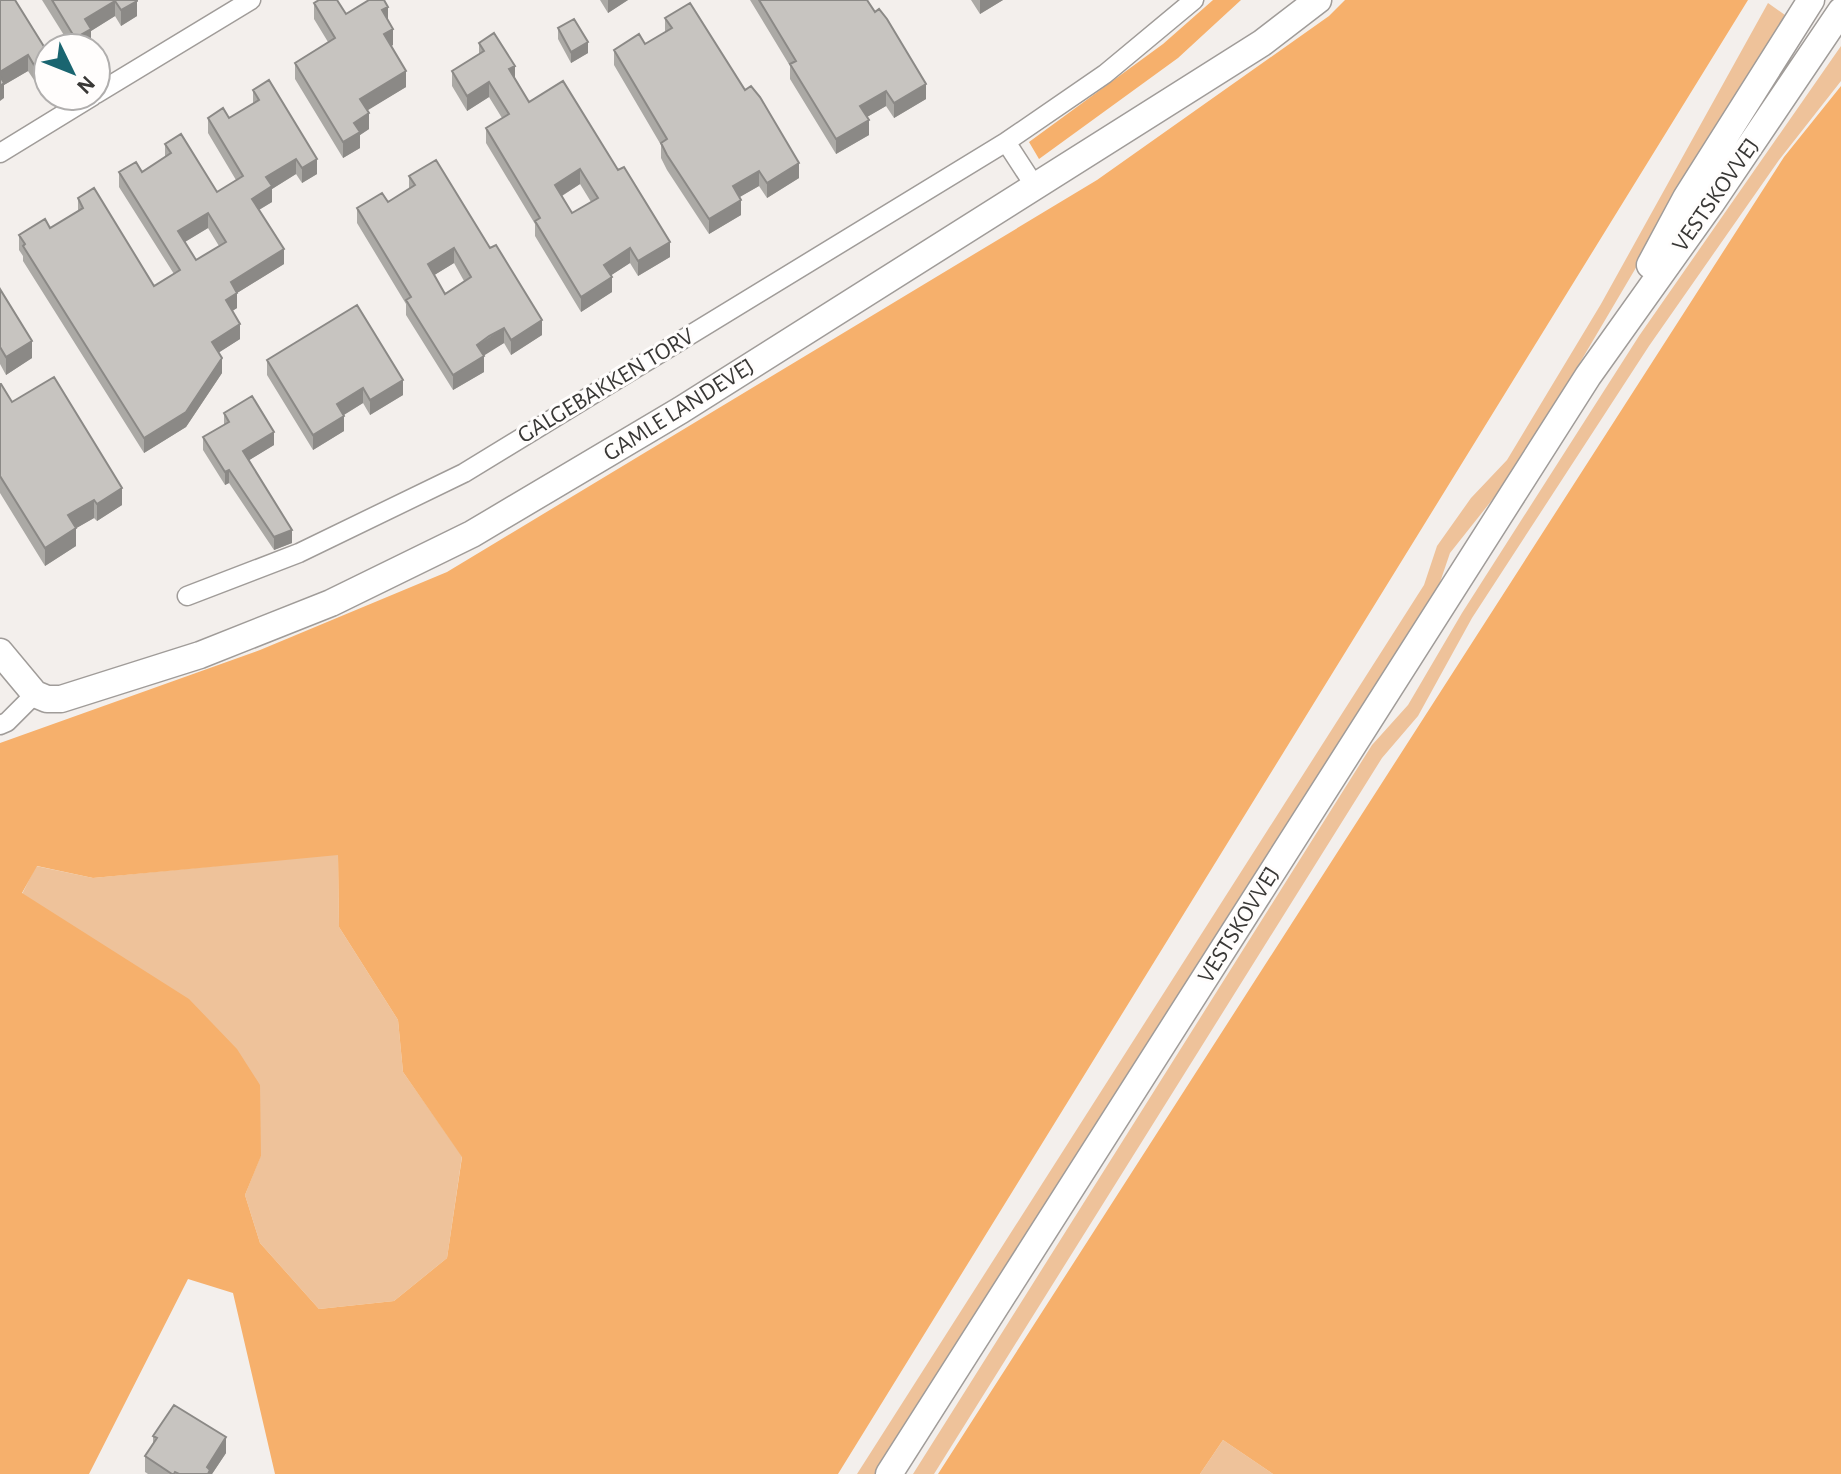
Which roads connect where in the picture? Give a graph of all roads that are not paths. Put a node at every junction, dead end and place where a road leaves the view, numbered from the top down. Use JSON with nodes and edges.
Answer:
{"nodes":[{"id":1,"x":251,"y":0,"type":"edge"},
{"id":2,"x":1194,"y":0,"type":"edge"},
{"id":3,"x":1318,"y":0,"type":"edge"},
{"id":4,"x":1811,"y":0,"type":"edge"},
{"id":5,"x":1841,"y":11,"type":"edge"},
{"id":6,"x":112,"y":85,"type":"edge"},
{"id":7,"x":67,"y":112,"type":"edge"},
{"id":8,"x":1006,"y":142,"type":"junction"},
{"id":9,"x":0,"y":153,"type":"edge"},
{"id":10,"x":1034,"y":185,"type":"junction"},
{"id":11,"x":1588,"y":376,"type":"junction"},
{"id":12,"x":187,"y":596,"type":"dead end"},
{"id":13,"x":0,"y":652,"type":"edge"},
{"id":14,"x":35,"y":694,"type":"junction"},
{"id":15,"x":0,"y":725,"type":"edge"},
{"id":16,"x":889,"y":1474,"type":"edge"}],
"edges":[{"from":1,"to":6,"type":"street"},
{"from":2,"to":8,"type":"street","name":"GALGEBAKKEN TORV"},
{"from":3,"to":10,"type":"street","name":"GAMLE LANDEVEJ"},
{"from":4,"to":11,"type":"street","name":"VESTSKOVVEJ"},
{"from":5,"to":11,"type":"street","name":"VESTSKOVVEJ"},
{"from":7,"to":9,"type":"street"},
{"from":8,"to":10,"type":"street"},
{"from":8,"to":12,"type":"street","name":"GALGEBAKKEN TORV"},
{"from":10,"to":14,"type":"street","name":"GAMLE LANDEVEJ"},
{"from":11,"to":16,"type":"street","name":"VESTSKOVVEJ"},
{"from":13,"to":14,"type":"street"},
{"from":14,"to":15,"type":"street"}]}
